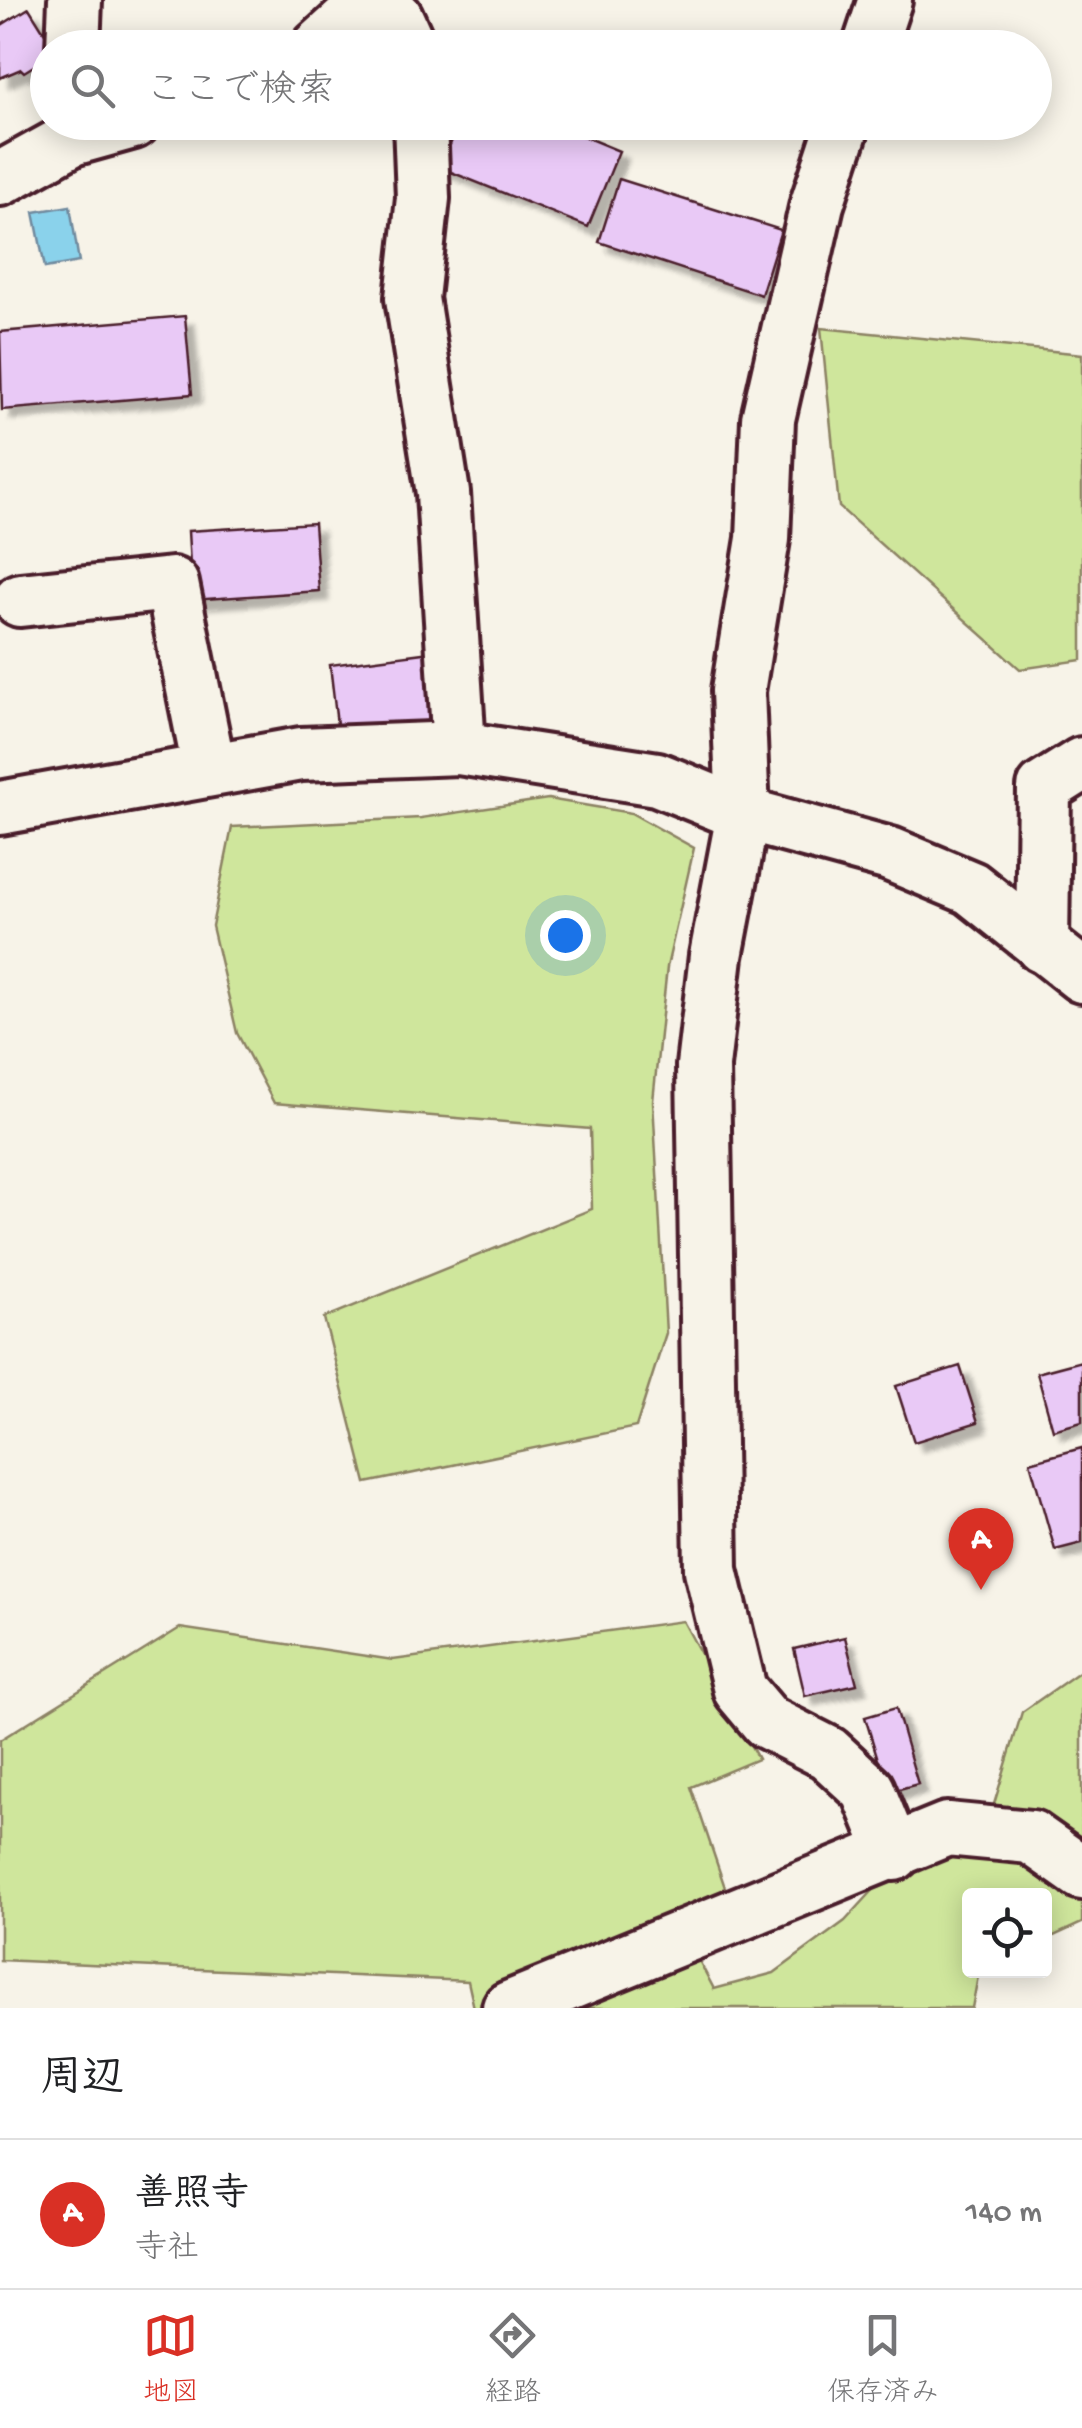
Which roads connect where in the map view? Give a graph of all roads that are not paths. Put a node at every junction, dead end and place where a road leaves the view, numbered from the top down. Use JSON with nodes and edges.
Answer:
{"nodes":[{"id":1,"x":75,"y":0,"type":"edge"},
{"id":2,"x":373,"y":0,"type":"edge"},
{"id":3,"x":885,"y":0,"type":"edge"},
{"id":4,"x":74,"y":30,"type":"edge"},
{"id":5,"x":339,"y":30,"type":"edge"},
{"id":6,"x":402,"y":30,"type":"edge"},
{"id":7,"x":875,"y":30,"type":"edge"},
{"id":8,"x":58,"y":140,"type":"edge"},
{"id":9,"x":421,"y":140,"type":"edge"},
{"id":10,"x":838,"y":140,"type":"edge"},
{"id":11,"x":0,"y":179,"type":"edge"},
{"id":12,"x":20,"y":600,"type":"dead end"},
{"id":13,"x":459,"y":748,"type":"junction"},
{"id":14,"x":1082,"y":764,"type":"edge"},
{"id":15,"x":209,"y":768,"type":"junction"},
{"id":16,"x":0,"y":808,"type":"edge"},
{"id":17,"x":743,"y":814,"type":"junction"},
{"id":18,"x":1062,"y":961,"type":"edge"},
{"id":19,"x":894,"y":1854,"type":"junction"},
{"id":20,"x":1082,"y":1873,"type":"edge"},
{"id":21,"x":509,"y":2008,"type":"edge"}],
"edges":[{"from":1,"to":4,"type":"street"},
{"from":2,"to":5,"type":"street"},
{"from":2,"to":6,"type":"street"},
{"from":3,"to":7,"type":"street"},
{"from":8,"to":11,"type":"street"},
{"from":9,"to":13,"type":"street"},
{"from":10,"to":17,"type":"street"},
{"from":12,"to":15,"type":"street"},
{"from":13,"to":15,"type":"street"},
{"from":13,"to":17,"type":"street"},
{"from":14,"to":18,"type":"street"},
{"from":15,"to":16,"type":"street"},
{"from":17,"to":18,"type":"street"},
{"from":17,"to":19,"type":"street"},
{"from":19,"to":20,"type":"street"},
{"from":19,"to":21,"type":"street"}]}
